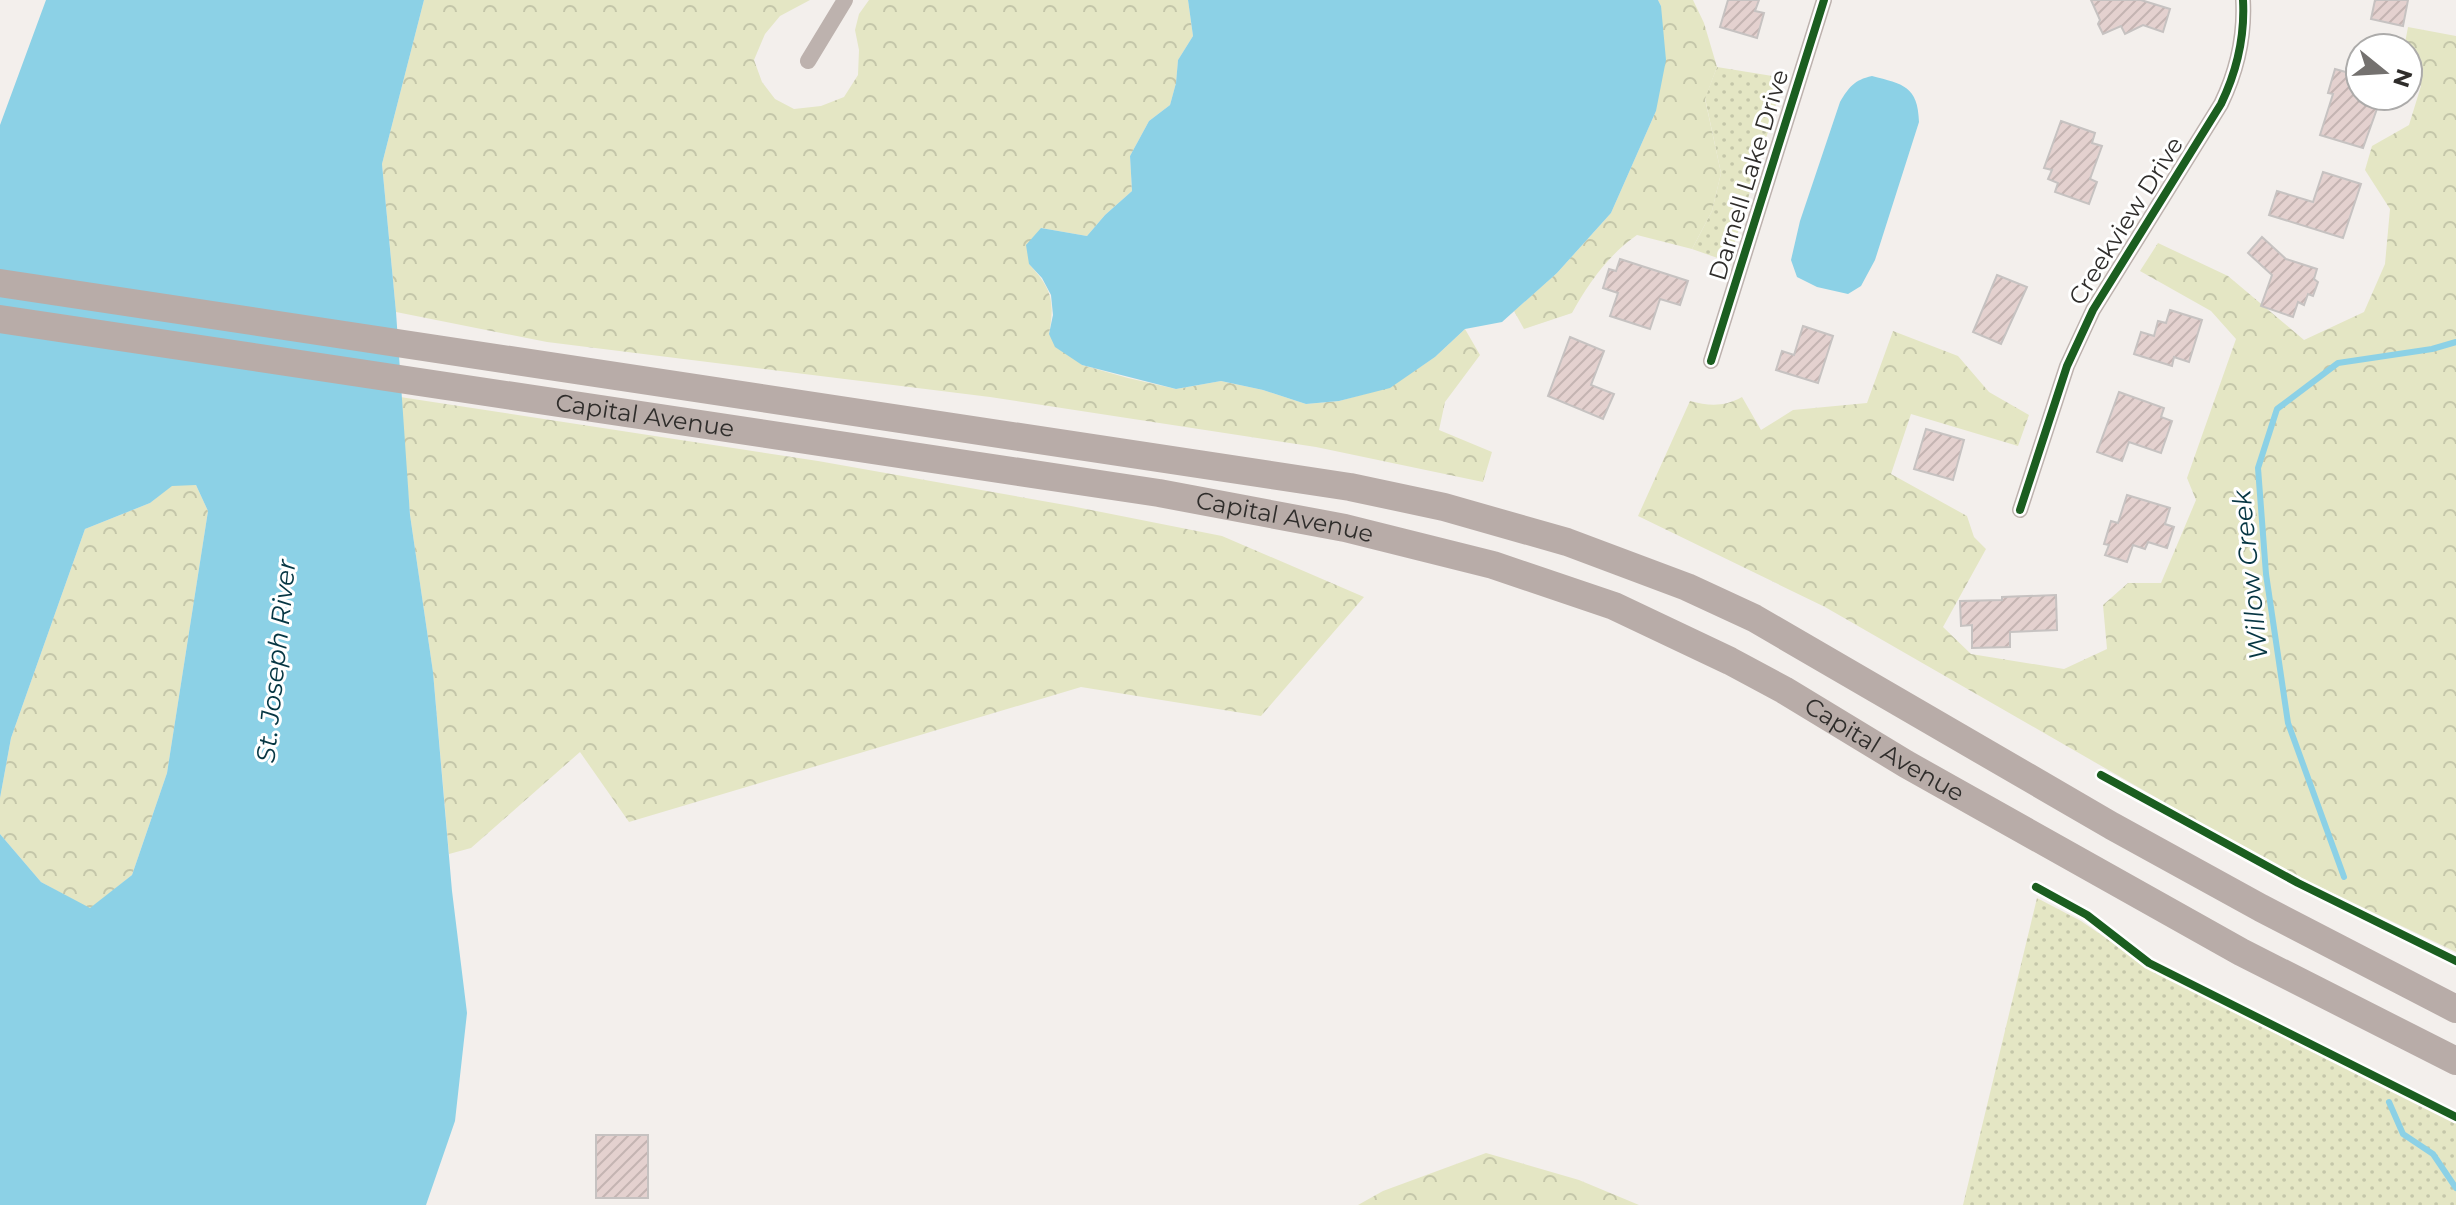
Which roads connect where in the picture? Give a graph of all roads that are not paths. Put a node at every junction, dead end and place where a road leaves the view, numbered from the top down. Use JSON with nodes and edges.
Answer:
{"nodes":[{"id":1,"x":845,"y":0,"type":"edge"},
{"id":2,"x":1824,"y":0,"type":"edge"},
{"id":3,"x":2243,"y":0,"type":"edge"},
{"id":4,"x":808,"y":61,"type":"dead end"},
{"id":5,"x":0,"y":283,"type":"edge"},
{"id":6,"x":0,"y":319,"type":"edge"},
{"id":7,"x":1711,"y":361,"type":"dead end"},
{"id":8,"x":2020,"y":510,"type":"dead end"},
{"id":9,"x":2456,"y":1009,"type":"edge"},
{"id":10,"x":2456,"y":1061,"type":"edge"}],
"edges":[{"from":1,"to":4,"type":"street"},
{"from":2,"to":7,"type":"street","name":"Darnell Lake Drive"},
{"from":3,"to":8,"type":"street","name":"Creekview Drive"},
{"from":5,"to":9,"type":"highway","name":"Capital Avenue"},
{"from":6,"to":10,"type":"highway","name":"Capital Avenue"}]}
